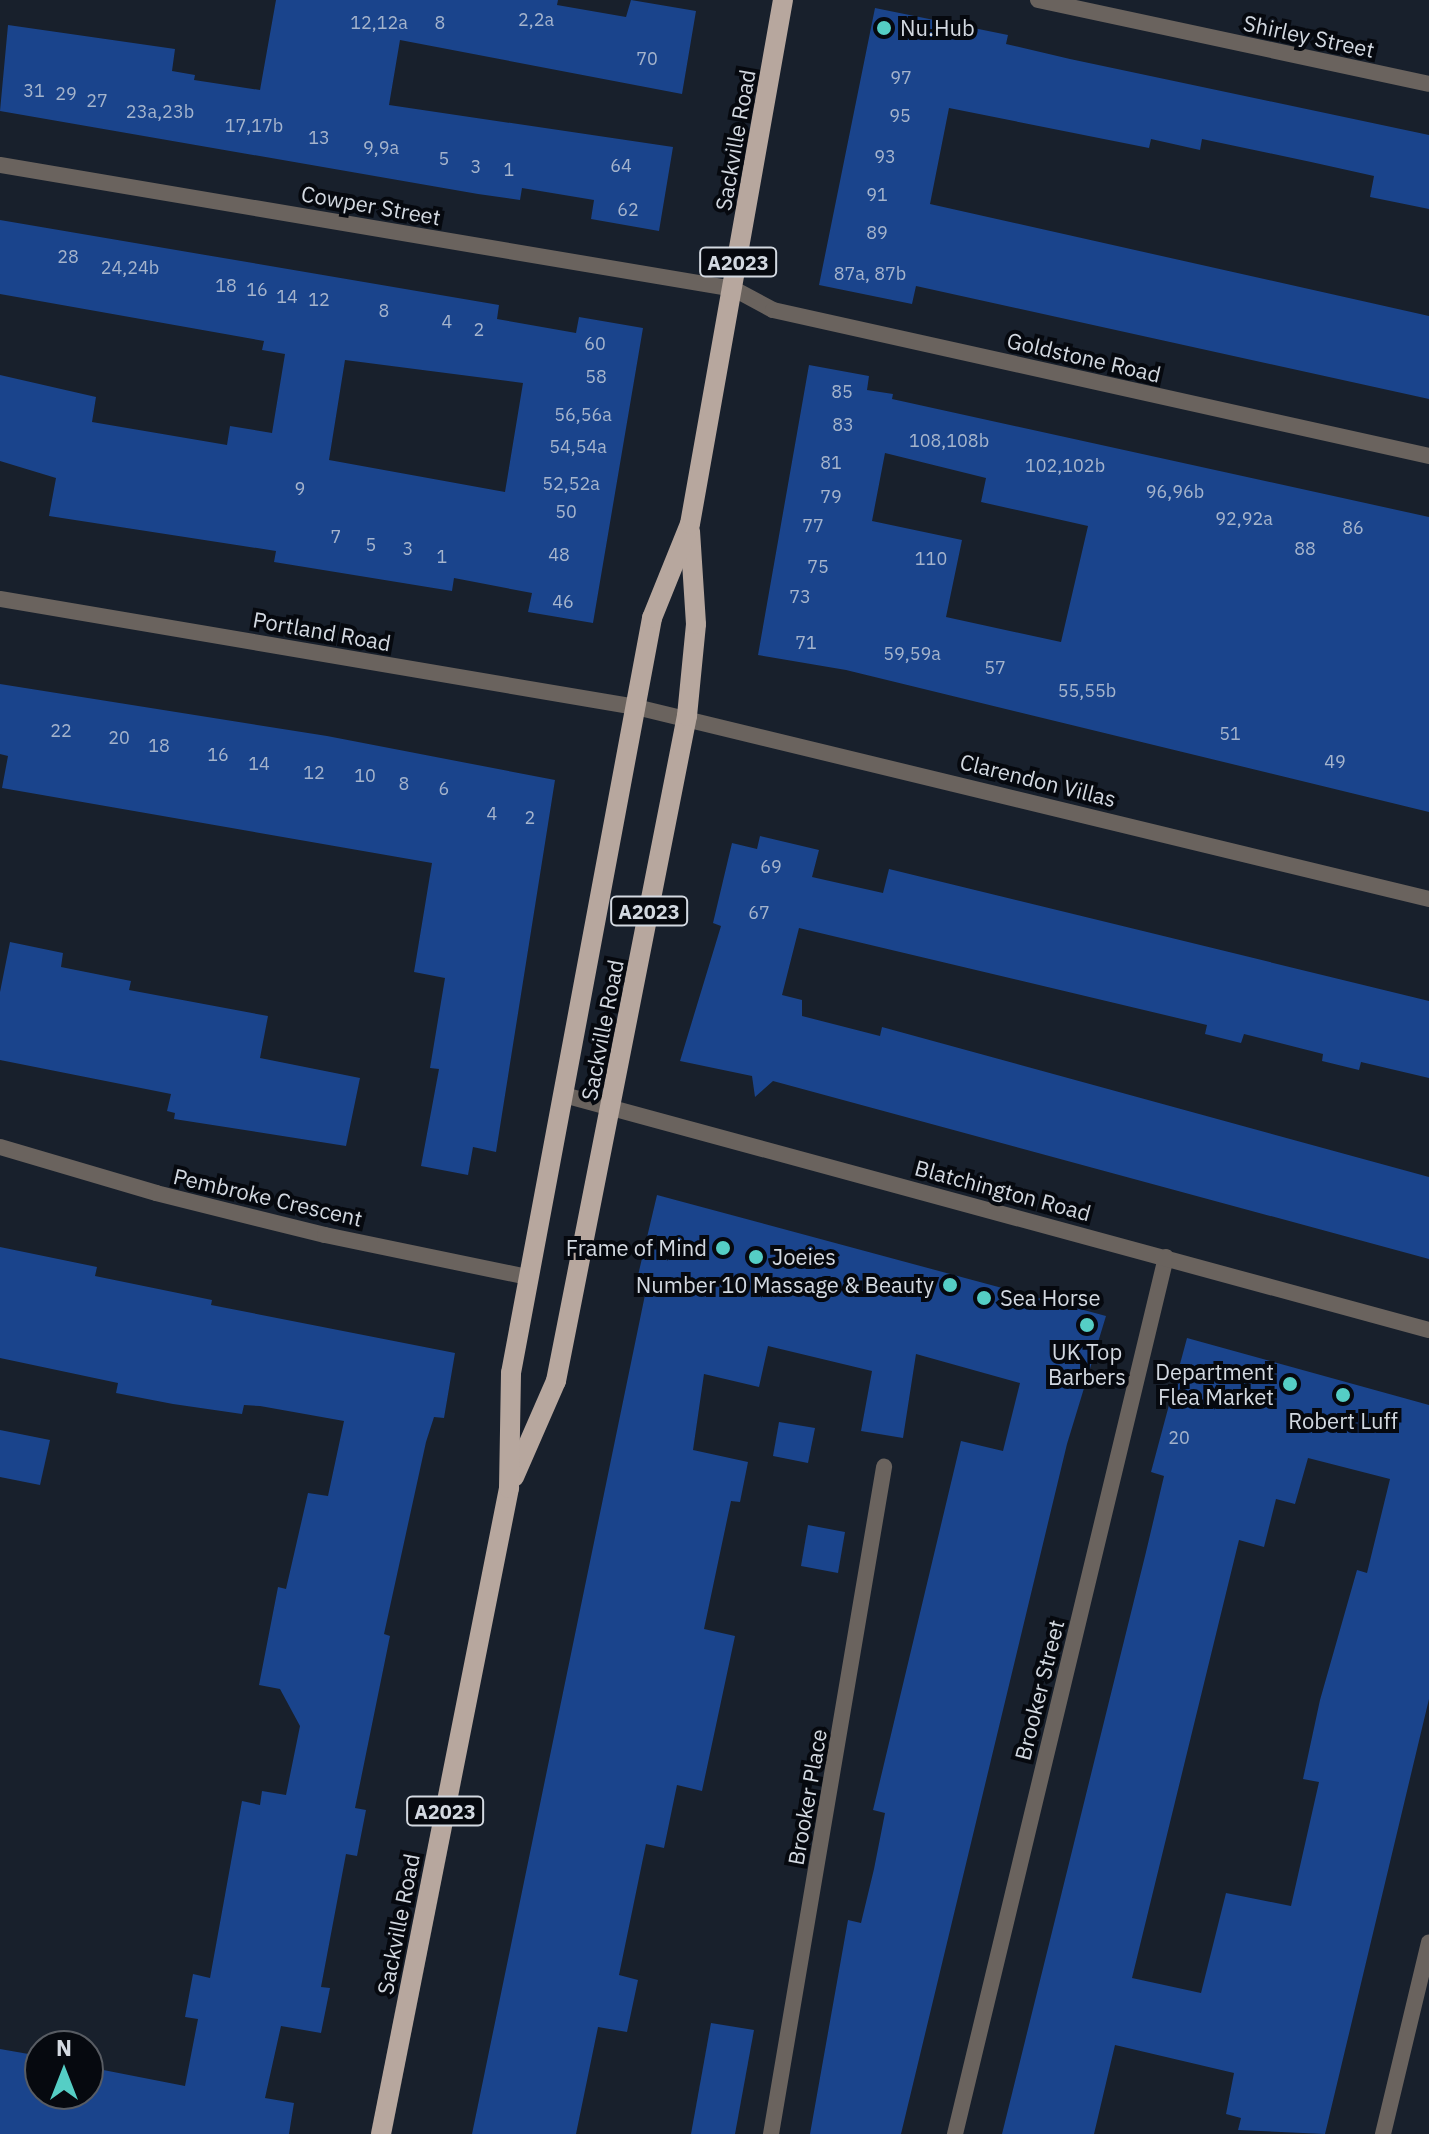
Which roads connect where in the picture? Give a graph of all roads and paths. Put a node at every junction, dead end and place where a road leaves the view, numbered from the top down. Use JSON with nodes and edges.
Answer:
{"nodes":[{"id":1,"x":783,"y":0,"type":"edge"},
{"id":2,"x":1038,"y":0,"type":"edge"},
{"id":3,"x":1429,"y":84,"type":"edge"},
{"id":4,"x":0,"y":165,"type":"edge"},
{"id":5,"x":734,"y":289,"type":"junction"},
{"id":6,"x":1429,"y":456,"type":"edge"},
{"id":7,"x":690,"y":524,"type":"junction"},
{"id":8,"x":0,"y":599,"type":"edge"},
{"id":9,"x":636,"y":707,"type":"junction"},
{"id":10,"x":687,"y":716,"type":"junction"},
{"id":11,"x":1429,"y":899,"type":"edge"},
{"id":12,"x":564,"y":1095,"type":"junction"},
{"id":13,"x":612,"y":1106,"type":"junction"},
{"id":14,"x":0,"y":1147,"type":"edge"},
{"id":15,"x":1166,"y":1257,"type":"junction"},
{"id":16,"x":528,"y":1277,"type":"junction"},
{"id":17,"x":1429,"y":1330,"type":"edge"},
{"id":18,"x":884,"y":1467,"type":"dead end"},
{"id":19,"x":509,"y":1488,"type":"junction"},
{"id":20,"x":1429,"y":1942,"type":"edge"},
{"id":21,"x":381,"y":2134,"type":"edge"},
{"id":22,"x":771,"y":2134,"type":"edge"},
{"id":23,"x":955,"y":2134,"type":"edge"},
{"id":24,"x":1383,"y":2134,"type":"edge"}],
"edges":[{"from":1,"to":5,"type":"main road","name":"Sackville Road","number":"A2023"},
{"from":2,"to":3,"type":"street","name":"Shirley Street"},
{"from":4,"to":5,"type":"street","name":"Cowper Street"},
{"from":5,"to":6,"type":"street","name":"Goldstone Road"},
{"from":5,"to":7,"type":"main road","name":"Sackville Road","number":"A2023"},
{"from":7,"to":9,"type":"main road","name":"Sackville Road","number":"A2023"},
{"from":7,"to":10,"type":"main road","name":"Sackville Road","number":"A2023"},
{"from":8,"to":9,"type":"street","name":"Portland Road"},
{"from":9,"to":10,"type":"street","name":"Clarendon Villas"},
{"from":9,"to":12,"type":"main road","name":"Sackville Road","number":"A2023"},
{"from":10,"to":11,"type":"street","name":"Clarendon Villas"},
{"from":10,"to":13,"type":"main road","name":"Sackville Road","number":"A2023"},
{"from":12,"to":13,"type":"street","name":"Blatchington Road"},
{"from":12,"to":16,"type":"main road","name":"Sackville Road","number":"A2023"},
{"from":13,"to":15,"type":"street","name":"Blatchington Road"},
{"from":13,"to":19,"type":"main road","name":"Sackville Road","number":"A2023"},
{"from":14,"to":16,"type":"street","name":"Pembroke Crescent"},
{"from":15,"to":17,"type":"street","name":"Blatchington Road"},
{"from":15,"to":23,"type":"street","name":"Brooker Street"},
{"from":16,"to":19,"type":"main road","name":"Sackville Road","number":"A2023"},
{"from":18,"to":22,"type":"street","name":"Brooker Place"},
{"from":19,"to":21,"type":"main road","name":"Sackville Road","number":"A2023"},
{"from":20,"to":24,"type":"street"}]}
